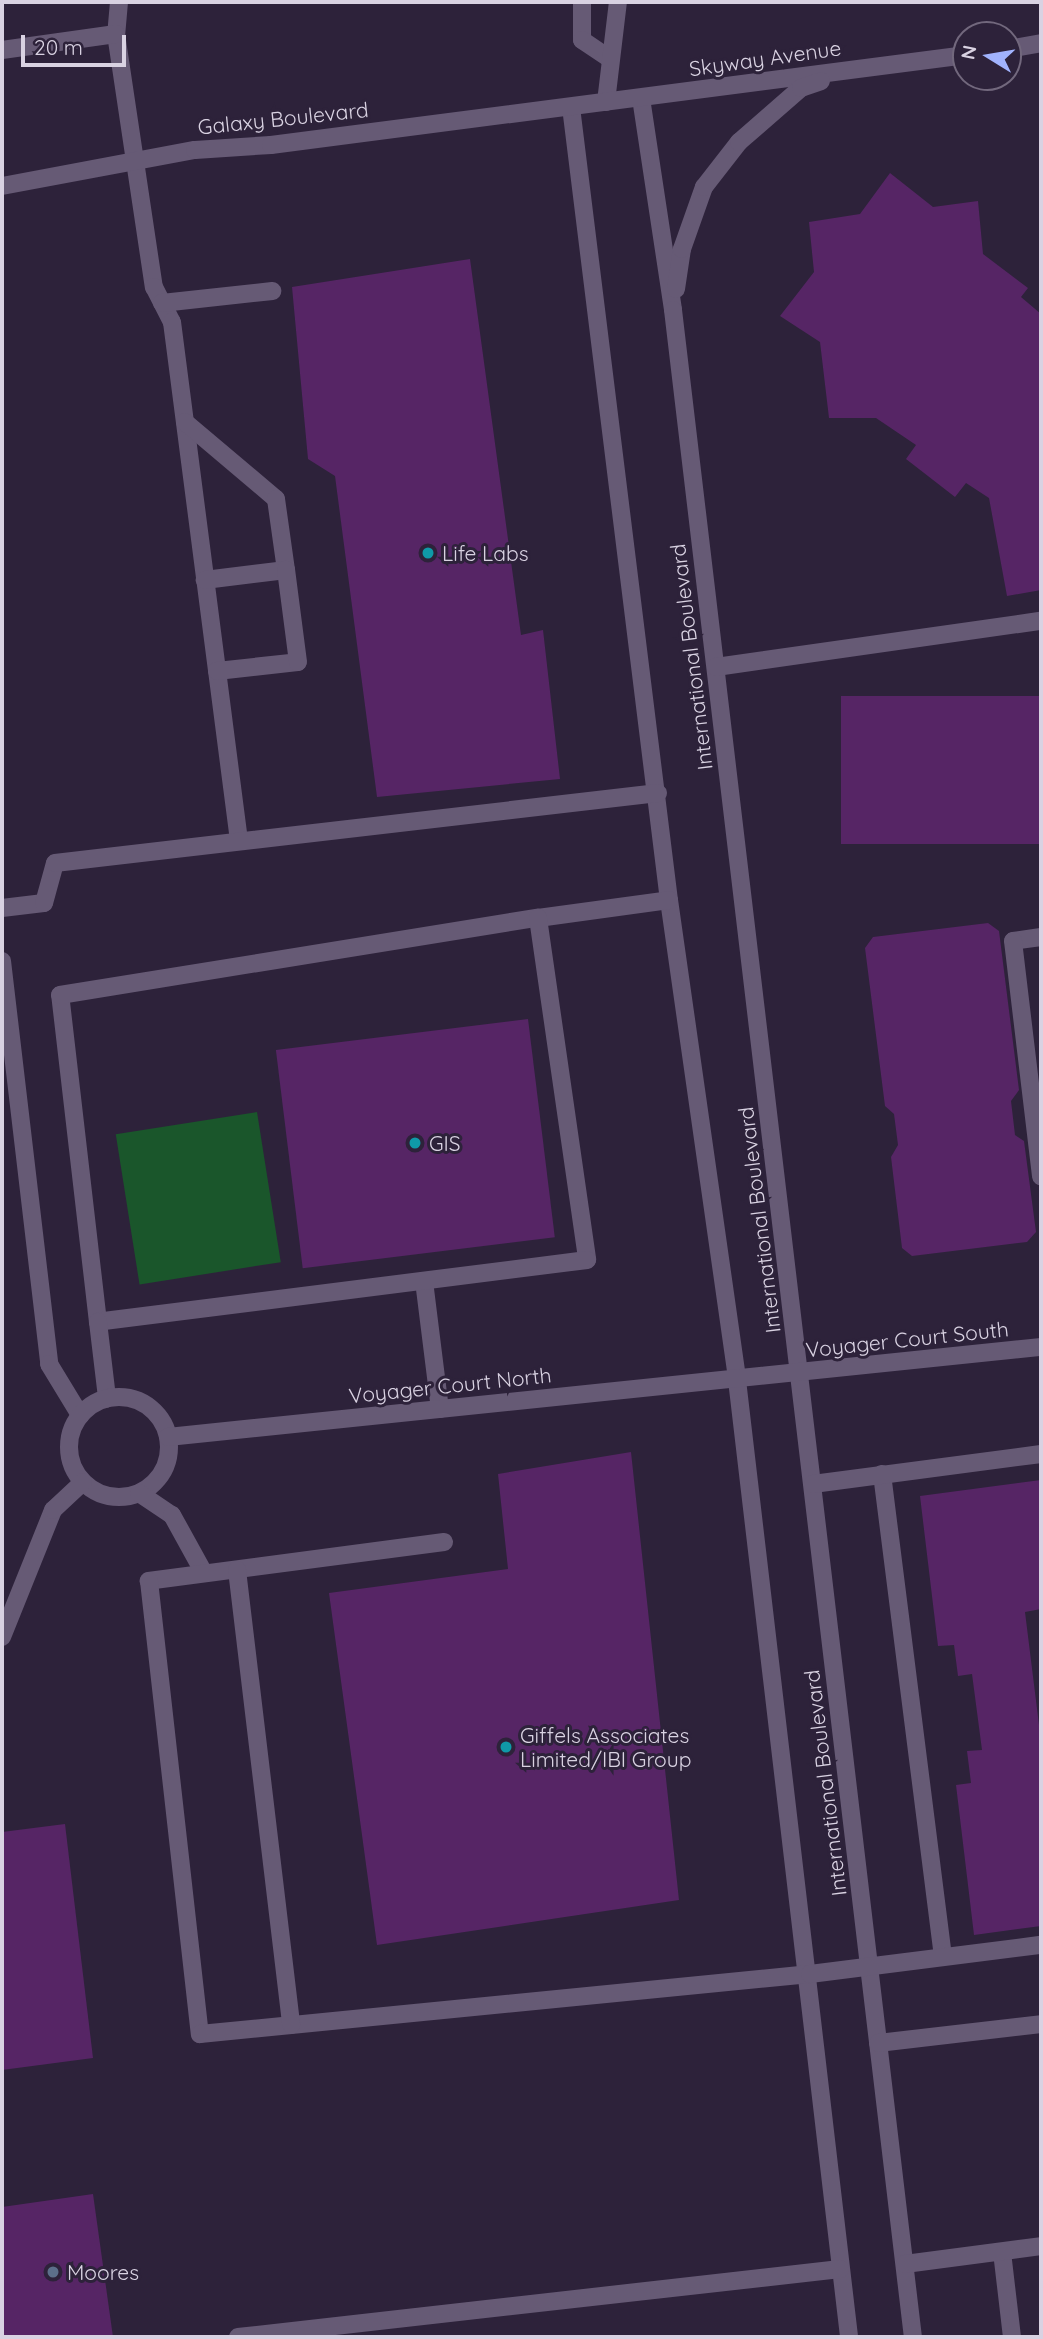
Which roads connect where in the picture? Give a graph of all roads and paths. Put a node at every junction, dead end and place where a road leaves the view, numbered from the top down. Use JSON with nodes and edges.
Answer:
{"nodes":[{"id":1,"x":119,"y":2,"type":"edge"},
{"id":2,"x":582,"y":2,"type":"edge"},
{"id":3,"x":618,"y":2,"type":"edge"},
{"id":4,"x":117,"y":34,"type":"junction"},
{"id":5,"x":1041,"y":43,"type":"edge"},
{"id":6,"x":1022,"y":46,"type":"edge"},
{"id":7,"x":2,"y":50,"type":"edge"},
{"id":8,"x":952,"y":57,"type":"edge"},
{"id":9,"x":609,"y":58,"type":"junction"},
{"id":10,"x":864,"y":68,"type":"junction"},
{"id":11,"x":641,"y":98,"type":"junction"},
{"id":12,"x":606,"y":103,"type":"junction"},
{"id":13,"x":571,"y":107,"type":"junction"},
{"id":14,"x":136,"y":160,"type":"junction"},
{"id":15,"x":2,"y":186,"type":"edge"},
{"id":16,"x":272,"y":291,"type":"dead end"},
{"id":17,"x":162,"y":303,"type":"junction"},
{"id":18,"x":673,"y":310,"type":"junction"},
{"id":19,"x":185,"y":422,"type":"junction"},
{"id":20,"x":286,"y":570,"type":"junction"},
{"id":21,"x":205,"y":580,"type":"junction"},
{"id":22,"x":1041,"y":621,"type":"edge"},
{"id":23,"x":716,"y":667,"type":"junction"},
{"id":24,"x":217,"y":671,"type":"junction"},
{"id":25,"x":658,"y":793,"type":"junction"},
{"id":26,"x":239,"y":841,"type":"junction"},
{"id":27,"x":669,"y":900,"type":"junction"},
{"id":28,"x":2,"y":908,"type":"edge"},
{"id":29,"x":538,"y":918,"type":"junction"},
{"id":30,"x":1041,"y":937,"type":"edge"},
{"id":31,"x":2,"y":961,"type":"edge"},
{"id":32,"x":1041,"y":1176,"type":"edge"},
{"id":33,"x":424,"y":1281,"type":"junction"},
{"id":34,"x":99,"y":1322,"type":"junction"},
{"id":35,"x":1041,"y":1347,"type":"edge"},
{"id":36,"x":800,"y":1373,"type":"junction"},
{"id":37,"x":737,"y":1380,"type":"junction"},
{"id":38,"x":107,"y":1398,"type":"junction"},
{"id":39,"x":440,"y":1409,"type":"junction"},
{"id":40,"x":80,"y":1415,"type":"junction"},
{"id":41,"x":169,"y":1437,"type":"junction"},
{"id":42,"x":1041,"y":1454,"type":"edge"},
{"id":43,"x":882,"y":1474,"type":"junction"},
{"id":44,"x":83,"y":1482,"type":"junction"},
{"id":45,"x":813,"y":1485,"type":"junction"},
{"id":46,"x":139,"y":1493,"type":"junction"},
{"id":47,"x":444,"y":1542,"type":"dead end"},
{"id":48,"x":237,"y":1570,"type":"junction"},
{"id":49,"x":204,"y":1573,"type":"junction"},
{"id":50,"x":2,"y":1637,"type":"edge"},
{"id":51,"x":1041,"y":1945,"type":"edge"},
{"id":52,"x":943,"y":1956,"type":"junction"},
{"id":53,"x":869,"y":1967,"type":"junction"},
{"id":54,"x":810,"y":1974,"type":"junction"},
{"id":55,"x":1041,"y":2024,"type":"edge"},
{"id":56,"x":291,"y":2025,"type":"junction"},
{"id":57,"x":878,"y":2043,"type":"junction"},
{"id":58,"x":1041,"y":2246,"type":"edge"},
{"id":59,"x":1002,"y":2252,"type":"junction"},
{"id":60,"x":905,"y":2264,"type":"junction"},
{"id":61,"x":840,"y":2269,"type":"junction"},
{"id":62,"x":238,"y":2337,"type":"edge"},
{"id":63,"x":849,"y":2337,"type":"edge"},
{"id":64,"x":913,"y":2337,"type":"edge"},
{"id":65,"x":1012,"y":2337,"type":"edge"}],
"edges":[{"from":1,"to":4,"type":"street"},
{"from":2,"to":9,"type":"street"},
{"from":3,"to":9,"type":"street"},
{"from":4,"to":7,"type":"street"},
{"from":4,"to":14,"type":"street"},
{"from":5,"to":6,"type":"street"},
{"from":8,"to":10,"type":"street","name":"Skyway Avenue"},
{"from":9,"to":12,"type":"street"},
{"from":10,"to":11,"type":"street","name":"Skyway Avenue"},
{"from":10,"to":18,"type":"street"},
{"from":11,"to":12,"type":"street","name":"Skyway Avenue"},
{"from":11,"to":18,"type":"street","name":"International Boulevard"},
{"from":12,"to":13,"type":"street","name":"Skyway Avenue"},
{"from":13,"to":14,"type":"street","name":"Galaxy Boulevard"},
{"from":13,"to":25,"type":"street","name":"International Boulevard"},
{"from":14,"to":15,"type":"street","name":"Galaxy Boulevard"},
{"from":14,"to":17,"type":"street"},
{"from":16,"to":17,"type":"street"},
{"from":17,"to":19,"type":"street"},
{"from":18,"to":23,"type":"street","name":"International Boulevard"},
{"from":19,"to":20,"type":"street"},
{"from":19,"to":21,"type":"street"},
{"from":20,"to":21,"type":"street"},
{"from":20,"to":24,"type":"street"},
{"from":21,"to":24,"type":"street"},
{"from":22,"to":23,"type":"street"},
{"from":23,"to":36,"type":"street","name":"International Boulevard"},
{"from":24,"to":26,"type":"street"},
{"from":25,"to":26,"type":"street"},
{"from":25,"to":27,"type":"street","name":"International Boulevard"},
{"from":26,"to":28,"type":"street"},
{"from":27,"to":29,"type":"street"},
{"from":27,"to":37,"type":"street","name":"International Boulevard"},
{"from":29,"to":33,"type":"street"},
{"from":29,"to":34,"type":"street"},
{"from":30,"to":32,"type":"street"},
{"from":31,"to":40,"type":"street"},
{"from":33,"to":34,"type":"street"},
{"from":33,"to":39,"type":"street"},
{"from":34,"to":38,"type":"street"},
{"from":35,"to":36,"type":"street","name":"Voyager Court South"},
{"from":36,"to":37,"type":"street","name":"Voyager Court South"},
{"from":36,"to":45,"type":"street","name":"International Boulevard"},
{"from":37,"to":39,"type":"street","name":"Voyager Court North"},
{"from":37,"to":54,"type":"street","name":"International Boulevard"},
{"from":38,"to":40,"type":"street"},
{"from":38,"to":41,"type":"street"},
{"from":39,"to":41,"type":"street","name":"Voyager Court North"},
{"from":40,"to":44,"type":"street"},
{"from":41,"to":46,"type":"street"},
{"from":42,"to":43,"type":"street"},
{"from":43,"to":45,"type":"street"},
{"from":43,"to":52,"type":"street"},
{"from":44,"to":46,"type":"street"},
{"from":44,"to":50,"type":"street"},
{"from":45,"to":53,"type":"street","name":"International Boulevard"},
{"from":46,"to":49,"type":"street"},
{"from":47,"to":48,"type":"street"},
{"from":48,"to":49,"type":"street"},
{"from":48,"to":56,"type":"street"},
{"from":49,"to":56,"type":"street"},
{"from":51,"to":52,"type":"street"},
{"from":52,"to":53,"type":"street"},
{"from":53,"to":54,"type":"street"},
{"from":53,"to":57,"type":"street","name":"International Boulevard"},
{"from":54,"to":56,"type":"street"},
{"from":54,"to":61,"type":"street","name":"International Boulevard"},
{"from":55,"to":57,"type":"street"},
{"from":57,"to":60,"type":"street","name":"International Boulevard"},
{"from":58,"to":59,"type":"street"},
{"from":59,"to":60,"type":"street"},
{"from":59,"to":65,"type":"street"},
{"from":60,"to":64,"type":"street","name":"International Boulevard"},
{"from":61,"to":62,"type":"street"},
{"from":61,"to":63,"type":"street","name":"International Boulevard"}]}
